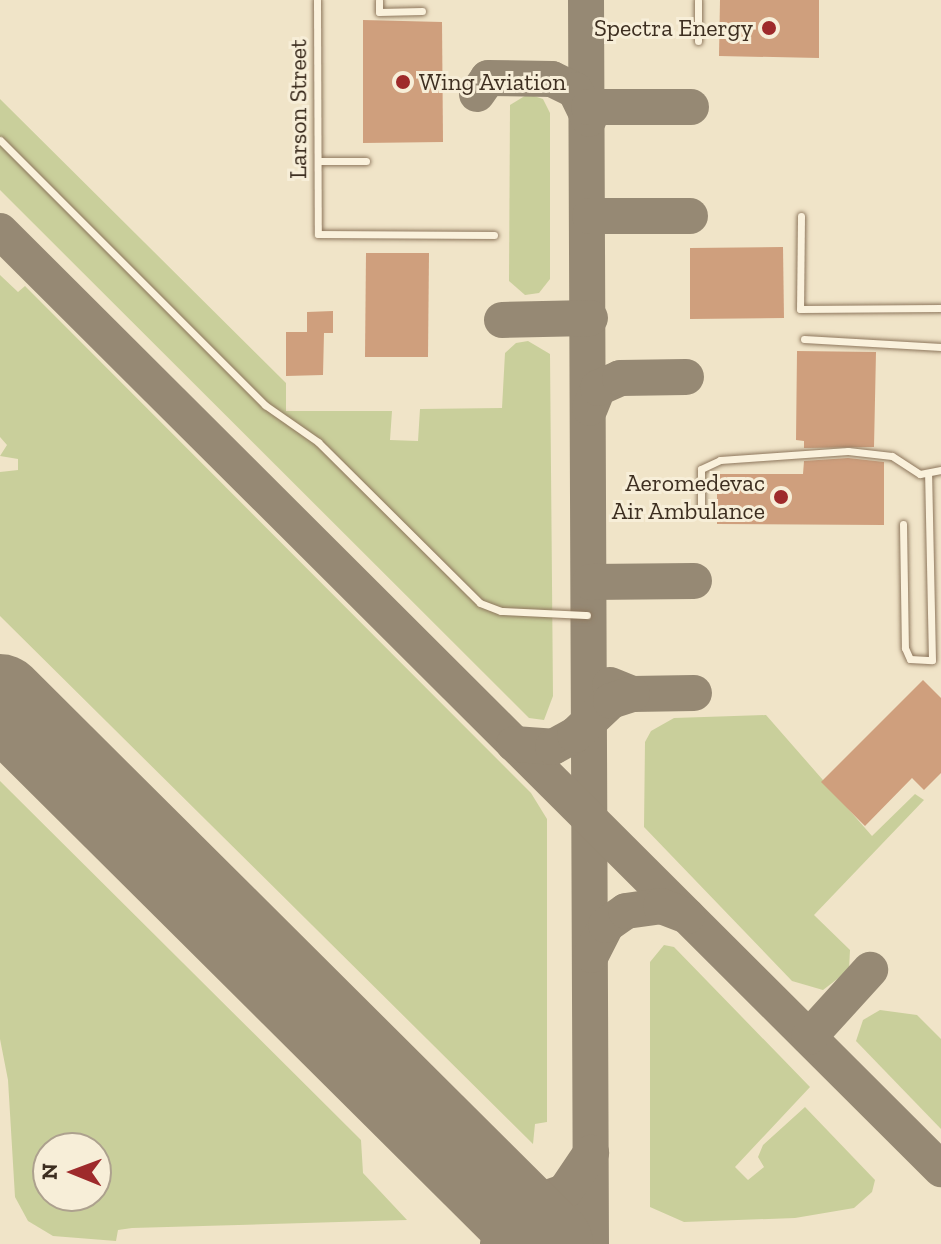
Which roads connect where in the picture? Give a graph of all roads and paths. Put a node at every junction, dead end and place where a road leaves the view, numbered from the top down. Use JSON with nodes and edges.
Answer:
{"nodes":[{"id":1,"x":317,"y":0,"type":"edge"},
{"id":2,"x":379,"y":0,"type":"edge"},
{"id":3,"x":698,"y":0,"type":"edge"},
{"id":4,"x":422,"y":11,"type":"dead end"},
{"id":5,"x":698,"y":41,"type":"dead end"},
{"id":6,"x":0,"y":140,"type":"edge"},
{"id":7,"x":318,"y":161,"type":"junction"},
{"id":8,"x":366,"y":161,"type":"dead end"},
{"id":9,"x":801,"y":216,"type":"dead end"},
{"id":10,"x":494,"y":235,"type":"dead end"},
{"id":11,"x":941,"y":308,"type":"edge"},
{"id":12,"x":804,"y":339,"type":"dead end"},
{"id":13,"x":941,"y":347,"type":"edge"},
{"id":14,"x":941,"y":470,"type":"edge"},
{"id":15,"x":928,"y":474,"type":"junction"},
{"id":16,"x":701,"y":507,"type":"dead end"},
{"id":17,"x":903,"y":524,"type":"dead end"},
{"id":18,"x":587,"y":615,"type":"dead end"}],
"edges":[{"from":1,"to":7,"type":"lane","name":"Larson Street"},
{"from":2,"to":4,"type":"lane"},
{"from":3,"to":5,"type":"lane"},
{"from":6,"to":18,"type":"lane"},
{"from":7,"to":8,"type":"lane"},
{"from":7,"to":10,"type":"lane","name":"Larson Street"},
{"from":9,"to":11,"type":"lane"},
{"from":12,"to":13,"type":"lane"},
{"from":14,"to":15,"type":"lane"},
{"from":15,"to":16,"type":"lane"},
{"from":15,"to":17,"type":"lane"}]}
